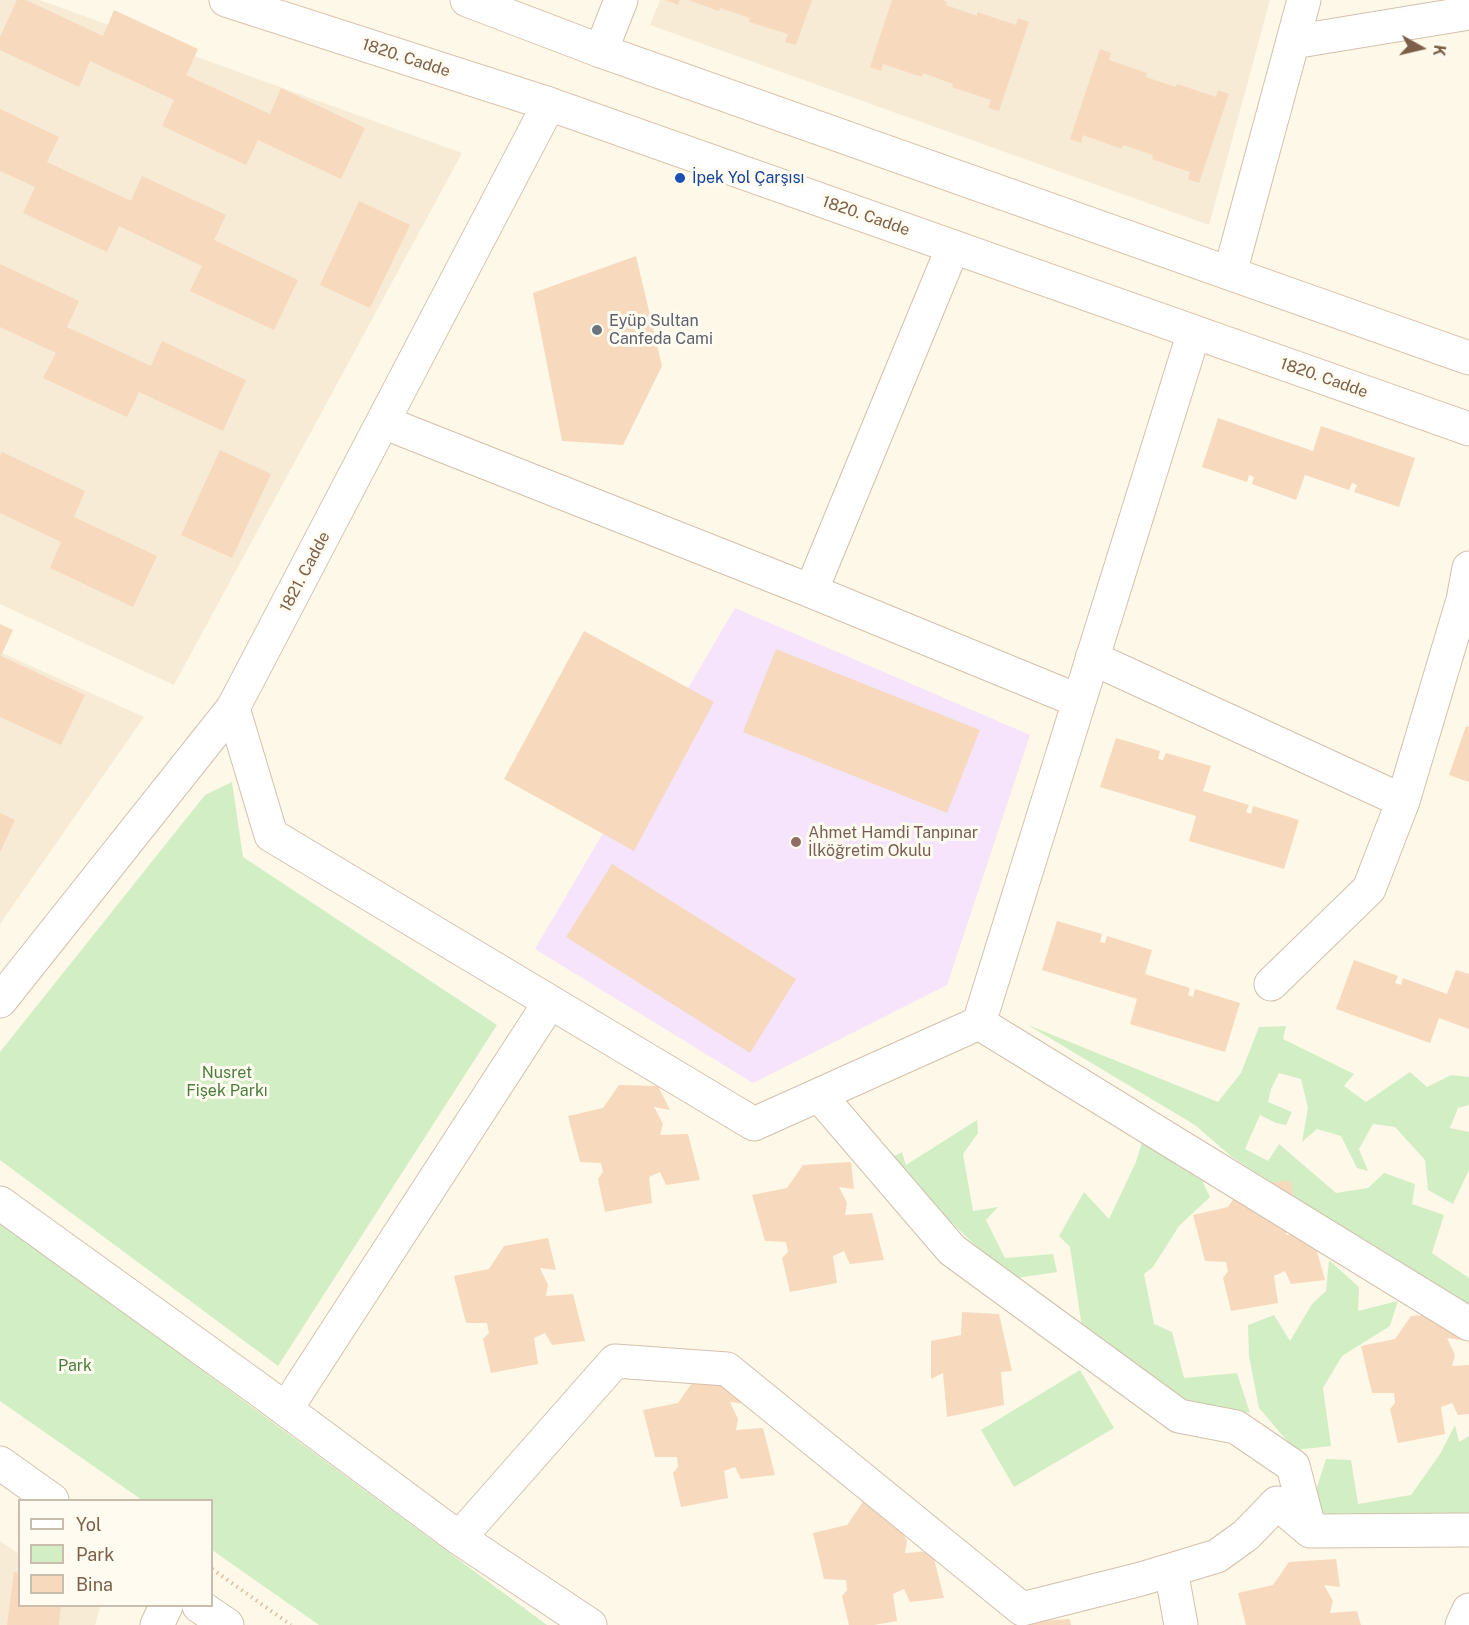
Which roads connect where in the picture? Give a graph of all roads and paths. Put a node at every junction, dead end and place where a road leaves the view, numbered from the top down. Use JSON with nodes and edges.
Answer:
{"nodes":[{"id":1,"x":226,"y":0,"type":"edge"},
{"id":2,"x":467,"y":0,"type":"edge"},
{"id":3,"x":621,"y":0,"type":"edge"},
{"id":4,"x":1304,"y":0,"type":"edge"},
{"id":5,"x":1469,"y":13,"type":"edge"},
{"id":6,"x":1293,"y":42,"type":"junction"},
{"id":7,"x":601,"y":51,"type":"junction"},
{"id":8,"x":549,"y":104,"type":"junction"},
{"id":9,"x":953,"y":247,"type":"junction"},
{"id":10,"x":1230,"y":273,"type":"junction"},
{"id":11,"x":1194,"y":332,"type":"junction"},
{"id":12,"x":1469,"y":358,"type":"edge"},
{"id":13,"x":383,"y":422,"type":"junction"},
{"id":14,"x":1469,"y":429,"type":"edge"},
{"id":15,"x":1469,"y":568,"type":"edge"},
{"id":16,"x":811,"y":591,"type":"junction"},
{"id":17,"x":1092,"y":658,"type":"junction"},
{"id":18,"x":1079,"y":701,"type":"junction"},
{"id":19,"x":233,"y":708,"type":"junction"},
{"id":20,"x":1403,"y":801,"type":"junction"},
{"id":21,"x":1271,"y":984,"type":"dead end"},
{"id":22,"x":0,"y":1001,"type":"edge"},
{"id":23,"x":550,"y":1002,"type":"junction"},
{"id":24,"x":979,"y":1023,"type":"junction"},
{"id":25,"x":819,"y":1095,"type":"junction"},
{"id":26,"x":0,"y":1203,"type":"edge"},
{"id":27,"x":1469,"y":1324,"type":"edge"},
{"id":28,"x":286,"y":1409,"type":"junction"},
{"id":29,"x":0,"y":1463,"type":"edge"},
{"id":30,"x":51,"y":1499,"type":"edge"},
{"id":31,"x":1469,"y":1530,"type":"edge"},
{"id":32,"x":1310,"y":1531,"type":"junction"},
{"id":33,"x":459,"y":1538,"type":"junction"},
{"id":34,"x":213,"y":1570,"type":"edge"},
{"id":35,"x":1171,"y":1570,"type":"junction"},
{"id":36,"x":165,"y":1607,"type":"edge"},
{"id":37,"x":202,"y":1607,"type":"edge"},
{"id":38,"x":157,"y":1625,"type":"edge"},
{"id":39,"x":227,"y":1625,"type":"edge"},
{"id":40,"x":291,"y":1625,"type":"edge"},
{"id":41,"x":590,"y":1625,"type":"edge"},
{"id":42,"x":1181,"y":1625,"type":"edge"}],
"edges":[{"from":1,"to":8,"type":"street","name":"1820. Cadde"},
{"from":2,"to":7,"type":"street"},
{"from":3,"to":7,"type":"street"},
{"from":4,"to":6,"type":"street"},
{"from":5,"to":6,"type":"street"},
{"from":6,"to":10,"type":"street"},
{"from":7,"to":10,"type":"street"},
{"from":8,"to":9,"type":"street","name":"1820. Cadde"},
{"from":8,"to":13,"type":"street","name":"1821. Cadde"},
{"from":9,"to":11,"type":"street","name":"1820. Cadde"},
{"from":9,"to":16,"type":"street"},
{"from":10,"to":12,"type":"street"},
{"from":11,"to":14,"type":"street","name":"1820. Cadde"},
{"from":11,"to":17,"type":"street"},
{"from":13,"to":16,"type":"street"},
{"from":13,"to":19,"type":"street","name":"1821. Cadde"},
{"from":15,"to":20,"type":"street"},
{"from":16,"to":18,"type":"street"},
{"from":17,"to":18,"type":"street"},
{"from":17,"to":20,"type":"street"},
{"from":18,"to":24,"type":"street"},
{"from":19,"to":22,"type":"street","name":"1821. Cadde"},
{"from":19,"to":23,"type":"street"},
{"from":20,"to":21,"type":"street"},
{"from":23,"to":25,"type":"street"},
{"from":23,"to":28,"type":"street"},
{"from":24,"to":25,"type":"street"},
{"from":24,"to":27,"type":"street"},
{"from":25,"to":32,"type":"street"},
{"from":26,"to":28,"type":"street"},
{"from":28,"to":33,"type":"street"},
{"from":29,"to":30,"type":"street"},
{"from":31,"to":32,"type":"street"},
{"from":32,"to":35,"type":"street"},
{"from":33,"to":35,"type":"street"},
{"from":33,"to":41,"type":"street"},
{"from":34,"to":40,"type":"path"},
{"from":35,"to":42,"type":"street"},
{"from":36,"to":38,"type":"street"},
{"from":37,"to":39,"type":"street"}]}
